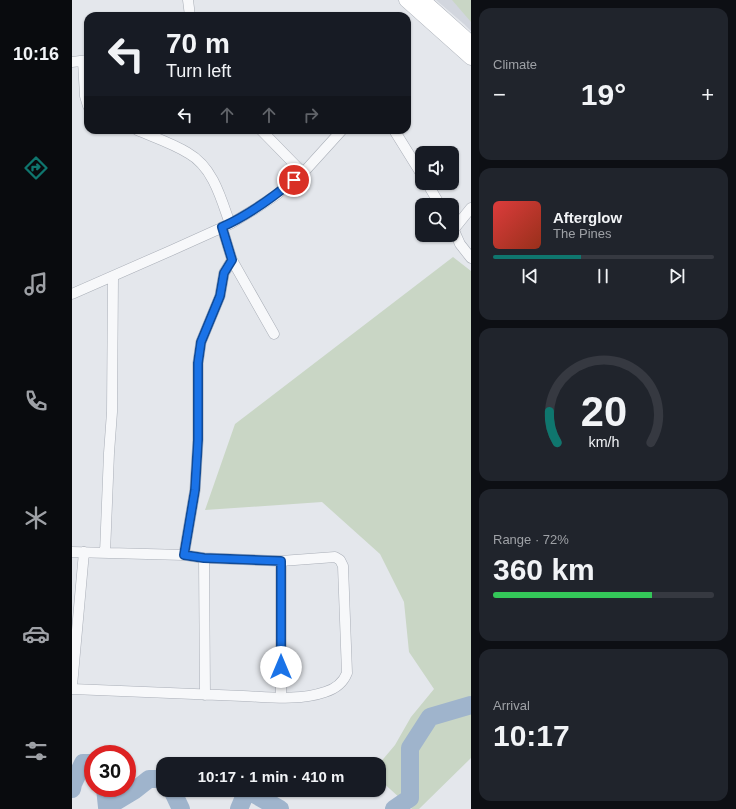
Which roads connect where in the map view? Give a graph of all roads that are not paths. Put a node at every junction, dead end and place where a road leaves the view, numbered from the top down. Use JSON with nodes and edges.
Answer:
{"nodes":[{"id":1,"x":188,"y":0,"type":"edge"},
{"id":2,"x":406,"y":0,"type":"edge"},
{"id":3,"x":423,"y":0,"type":"edge"},
{"id":4,"x":190,"y":12,"type":"edge"},
{"id":5,"x":471,"y":43,"type":"edge"},
{"id":6,"x":471,"y":58,"type":"edge"},
{"id":7,"x":84,"y":61,"type":"edge"},
{"id":8,"x":72,"y":62,"type":"edge"},
{"id":9,"x":146,"y":134,"type":"edge"},
{"id":10,"x":266,"y":134,"type":"edge"},
{"id":11,"x":338,"y":134,"type":"edge"},
{"id":12,"x":396,"y":134,"type":"edge"},
{"id":13,"x":415,"y":164,"type":"edge"},
{"id":14,"x":303,"y":173,"type":"junction"},
{"id":15,"x":471,"y":208,"type":"edge"},
{"id":16,"x":459,"y":221,"type":"edge"},
{"id":17,"x":226,"y":226,"type":"junction"},
{"id":18,"x":459,"y":242,"type":"edge"},
{"id":19,"x":471,"y":258,"type":"edge"},
{"id":20,"x":232,"y":260,"type":"junction"},
{"id":21,"x":113,"y":277,"type":"junction"},
{"id":22,"x":72,"y":294,"type":"edge"},
{"id":23,"x":274,"y":334,"type":"dead end"},
{"id":24,"x":72,"y":552,"type":"edge"},
{"id":25,"x":84,"y":552,"type":"junction"},
{"id":26,"x":105,"y":553,"type":"junction"},
{"id":27,"x":184,"y":555,"type":"junction"},
{"id":28,"x":204,"y":558,"type":"junction"},
{"id":29,"x":281,"y":561,"type":"junction"},
{"id":30,"x":72,"y":686,"type":"edge"},
{"id":31,"x":72,"y":690,"type":"edge"},
{"id":32,"x":205,"y":695,"type":"junction"},
{"id":33,"x":281,"y":697,"type":"junction"}],
"edges":[{"from":1,"to":4,"type":"street"},
{"from":2,"to":6,"type":"main road"},
{"from":3,"to":5,"type":"main road"},
{"from":7,"to":8,"type":"street"},
{"from":9,"to":17,"type":"street"},
{"from":10,"to":14,"type":"street"},
{"from":11,"to":14,"type":"street"},
{"from":12,"to":13,"type":"street"},
{"from":14,"to":17,"type":"street"},
{"from":15,"to":16,"type":"street"},
{"from":17,"to":20,"type":"street"},
{"from":17,"to":21,"type":"street"},
{"from":18,"to":19,"type":"street"},
{"from":20,"to":23,"type":"street"},
{"from":20,"to":27,"type":"street"},
{"from":21,"to":22,"type":"street"},
{"from":21,"to":26,"type":"street"},
{"from":24,"to":25,"type":"street"},
{"from":25,"to":26,"type":"street"},
{"from":25,"to":30,"type":"street"},
{"from":26,"to":27,"type":"street"},
{"from":27,"to":28,"type":"street"},
{"from":28,"to":29,"type":"street"},
{"from":28,"to":32,"type":"street"},
{"from":29,"to":33,"type":"street"},
{"from":29,"to":33,"type":"street"},
{"from":31,"to":32,"type":"street"},
{"from":32,"to":33,"type":"street"}]}
